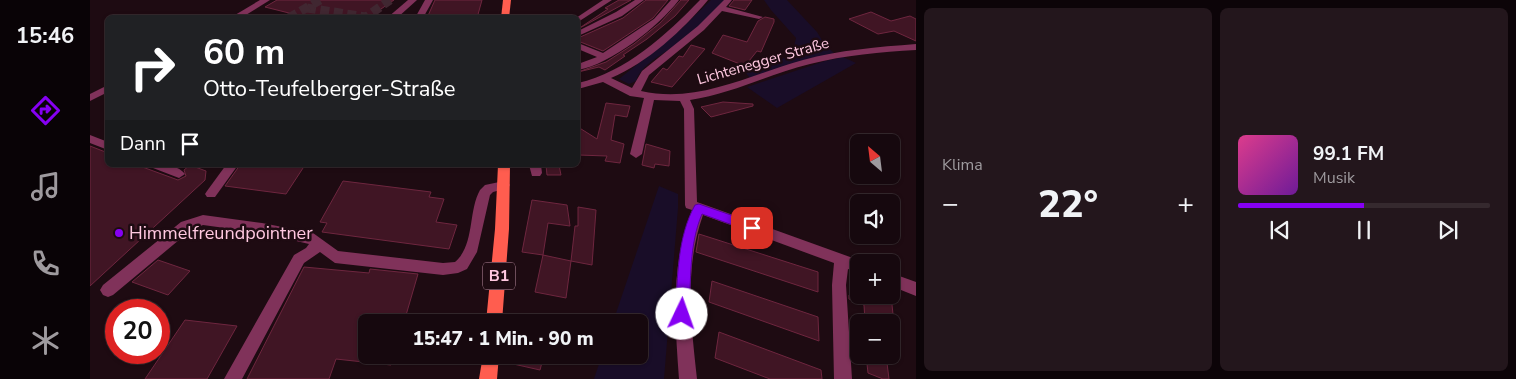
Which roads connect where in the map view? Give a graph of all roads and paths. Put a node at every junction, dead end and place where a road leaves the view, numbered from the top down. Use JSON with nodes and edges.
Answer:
{"nodes":[{"id":1,"x":266,"y":0,"type":"edge"},
{"id":2,"x":413,"y":0,"type":"edge"},
{"id":3,"x":423,"y":0,"type":"edge"},
{"id":4,"x":429,"y":0,"type":"edge"},
{"id":5,"x":507,"y":0,"type":"edge"},
{"id":6,"x":515,"y":0,"type":"edge"},
{"id":7,"x":608,"y":0,"type":"edge"},
{"id":8,"x":640,"y":0,"type":"edge"},
{"id":9,"x":675,"y":0,"type":"edge"},
{"id":10,"x":704,"y":0,"type":"edge"},
{"id":11,"x":728,"y":0,"type":"edge"},
{"id":12,"x":722,"y":8,"type":"junction"},
{"id":13,"x":239,"y":15,"type":"edge"},
{"id":14,"x":397,"y":15,"type":"edge"},
{"id":15,"x":416,"y":15,"type":"edge"},
{"id":16,"x":421,"y":15,"type":"edge"},
{"id":17,"x":504,"y":15,"type":"edge"},
{"id":18,"x":513,"y":15,"type":"edge"},
{"id":19,"x":759,"y":17,"type":"dead end"},
{"id":20,"x":580,"y":19,"type":"edge"},
{"id":21,"x":580,"y":33,"type":"edge"},
{"id":22,"x":580,"y":47,"type":"edge"},
{"id":23,"x":916,"y":47,"type":"edge"},
{"id":24,"x":604,"y":57,"type":"junction"},
{"id":25,"x":580,"y":65,"type":"edge"},
{"id":26,"x":605,"y":79,"type":"junction"},
{"id":27,"x":580,"y":85,"type":"edge"},
{"id":28,"x":105,"y":90,"type":"edge"},
{"id":29,"x":634,"y":94,"type":"junction"},
{"id":30,"x":90,"y":98,"type":"edge"},
{"id":31,"x":649,"y":98,"type":"junction"},
{"id":32,"x":684,"y":99,"type":"junction"},
{"id":33,"x":105,"y":134,"type":"edge"},
{"id":34,"x":92,"y":140,"type":"edge"},
{"id":35,"x":105,"y":145,"type":"edge"},
{"id":36,"x":636,"y":154,"type":"dead end"},
{"id":37,"x":162,"y":167,"type":"edge"},
{"id":38,"x":230,"y":167,"type":"edge"},
{"id":39,"x":504,"y":167,"type":"edge"},
{"id":40,"x":179,"y":174,"type":"dead end"},
{"id":41,"x":504,"y":185,"type":"junction"},
{"id":42,"x":210,"y":194,"type":"dead end"},
{"id":43,"x":695,"y":207,"type":"junction"},
{"id":44,"x":319,"y":244,"type":"junction"},
{"id":45,"x":841,"y":260,"type":"junction"},
{"id":46,"x":850,"y":264,"type":"edge"},
{"id":47,"x":900,"y":283,"type":"edge"},
{"id":48,"x":916,"y":289,"type":"edge"},
{"id":49,"x":108,"y":290,"type":"dead end"},
{"id":50,"x":495,"y":314,"type":"edge"},
{"id":51,"x":490,"y":364,"type":"edge"},
{"id":52,"x":233,"y":379,"type":"edge"},
{"id":53,"x":488,"y":379,"type":"edge"},
{"id":54,"x":688,"y":379,"type":"edge"},
{"id":55,"x":843,"y":379,"type":"edge"}],
"edges":[{"from":1,"to":13,"type":"street"},
{"from":2,"to":14,"type":"street"},
{"from":3,"to":15,"type":"street"},
{"from":4,"to":16,"type":"street"},
{"from":5,"to":17,"type":"main road"},
{"from":6,"to":18,"type":"main road"},
{"from":7,"to":20,"type":"street"},
{"from":8,"to":21,"type":"street"},
{"from":9,"to":24,"type":"street"},
{"from":10,"to":26,"type":"street"},
{"from":11,"to":12,"type":"street"},
{"from":12,"to":19,"type":"street"},
{"from":12,"to":29,"type":"street"},
{"from":22,"to":24,"type":"street"},
{"from":23,"to":32,"type":"street","name":"Lichtenegger Straße"},
{"from":24,"to":25,"type":"street"},
{"from":26,"to":27,"type":"street"},
{"from":26,"to":29,"type":"street","name":"Lichtenegger Straße"},
{"from":28,"to":30,"type":"street"},
{"from":29,"to":31,"type":"street","name":"Lichtenegger Straße"},
{"from":31,"to":32,"type":"street","name":"Lichtenegger Straße"},
{"from":31,"to":36,"type":"street"},
{"from":32,"to":43,"type":"street"},
{"from":33,"to":34,"type":"street"},
{"from":34,"to":35,"type":"street"},
{"from":37,"to":40,"type":"street"},
{"from":38,"to":42,"type":"street"},
{"from":39,"to":41,"type":"main road","number":"B1"},
{"from":41,"to":44,"type":"street"},
{"from":41,"to":50,"type":"main road","number":"B1"},
{"from":43,"to":45,"type":"street"},
{"from":43,"to":54,"type":"street"},
{"from":44,"to":49,"type":"street"},
{"from":44,"to":52,"type":"street"},
{"from":45,"to":46,"type":"street"},
{"from":45,"to":55,"type":"street"},
{"from":47,"to":48,"type":"street"},
{"from":51,"to":53,"type":"main road"}]}
